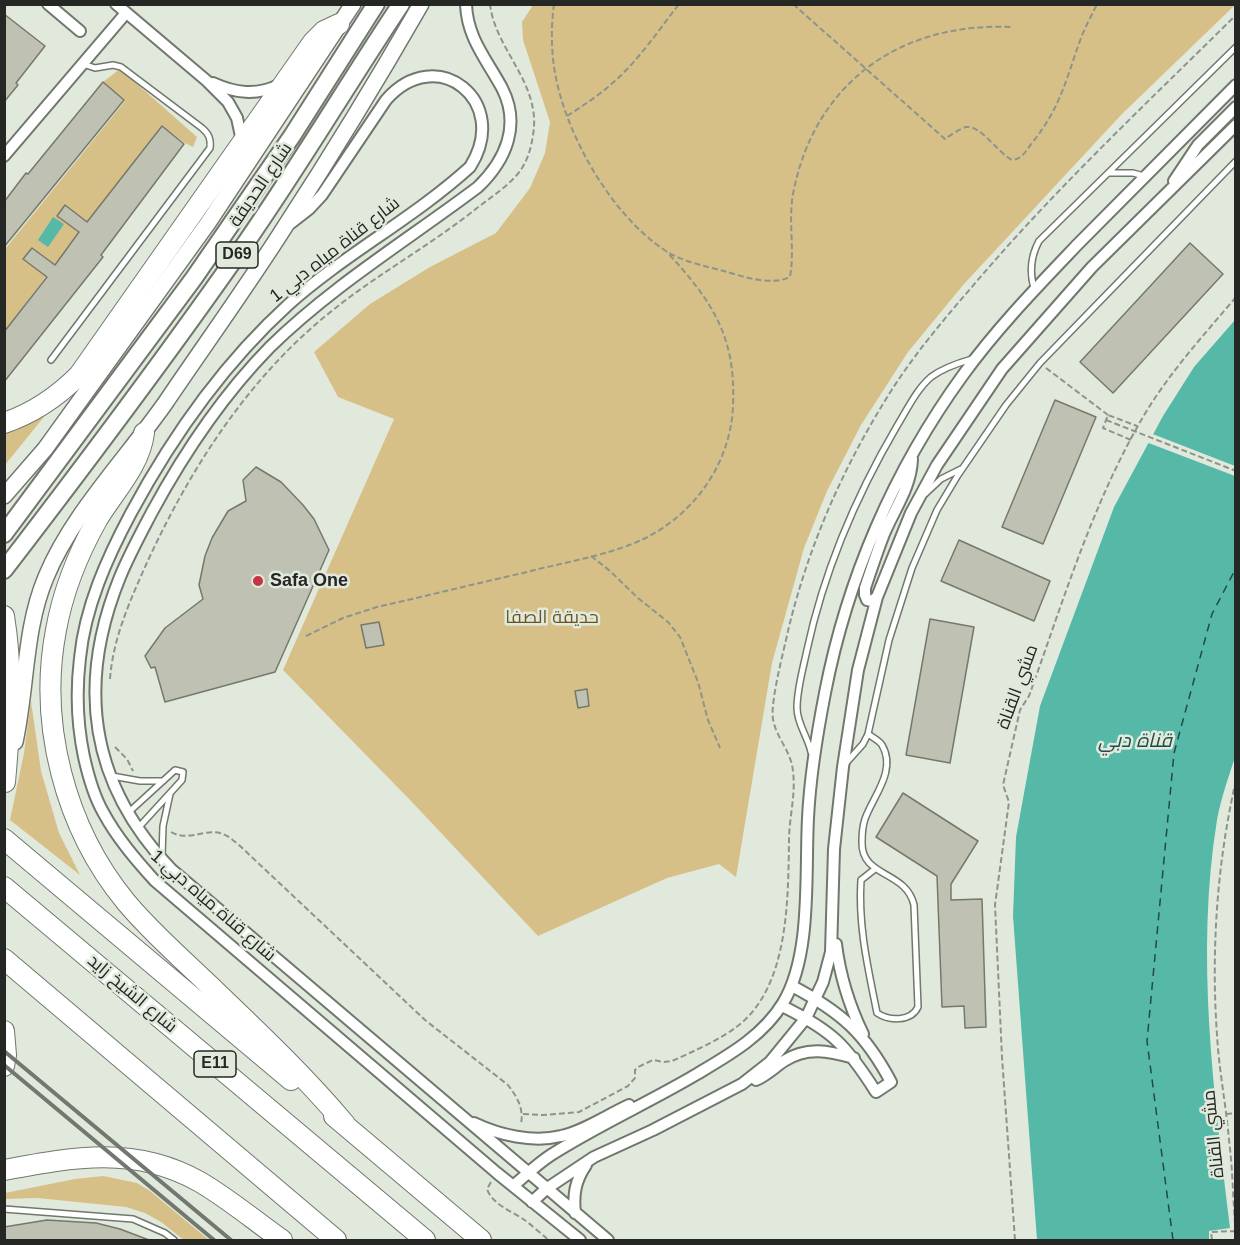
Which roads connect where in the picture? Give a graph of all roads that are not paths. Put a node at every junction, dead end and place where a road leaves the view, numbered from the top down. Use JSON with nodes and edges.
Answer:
{"nodes":[{"id":1,"x":48,"y":4,"type":"edge"},
{"id":2,"x":116,"y":4,"type":"edge"},
{"id":3,"x":353,"y":4,"type":"edge"},
{"id":4,"x":376,"y":4,"type":"edge"},
{"id":5,"x":401,"y":4,"type":"edge"},
{"id":6,"x":421,"y":4,"type":"edge"},
{"id":7,"x":466,"y":4,"type":"edge"},
{"id":8,"x":126,"y":13,"type":"junction"},
{"id":9,"x":339,"y":24,"type":"junction"},
{"id":10,"x":80,"y":31,"type":"dead end"},
{"id":11,"x":1236,"y":46,"type":"edge"},
{"id":12,"x":81,"y":64,"type":"junction"},
{"id":13,"x":207,"y":81,"type":"junction"},
{"id":14,"x":283,"y":82,"type":"junction"},
{"id":15,"x":1236,"y":85,"type":"edge"},
{"id":16,"x":1236,"y":107,"type":"edge"},
{"id":17,"x":1236,"y":124,"type":"edge"},
{"id":18,"x":242,"y":143,"type":"junction"},
{"id":19,"x":6,"y":152,"type":"edge"},
{"id":20,"x":1236,"y":161,"type":"edge"},
{"id":21,"x":1109,"y":172,"type":"junction"},
{"id":22,"x":1144,"y":176,"type":"junction"},
{"id":23,"x":1169,"y":192,"type":"junction"},
{"id":24,"x":286,"y":226,"type":"junction"},
{"id":25,"x":1035,"y":290,"type":"junction"},
{"id":26,"x":976,"y":357,"type":"junction"},
{"id":27,"x":51,"y":360,"type":"dead end"},
{"id":28,"x":4,"y":423,"type":"edge"},
{"id":29,"x":144,"y":434,"type":"junction"},
{"id":30,"x":912,"y":455,"type":"junction"},
{"id":31,"x":963,"y":468,"type":"junction"},
{"id":32,"x":4,"y":496,"type":"edge"},
{"id":33,"x":917,"y":501,"type":"junction"},
{"id":34,"x":4,"y":534,"type":"edge"},
{"id":35,"x":4,"y":570,"type":"edge"},
{"id":36,"x":877,"y":597,"type":"junction"},
{"id":37,"x":4,"y":616,"type":"edge"},
{"id":38,"x":868,"y":734,"type":"junction"},
{"id":39,"x":843,"y":767,"type":"junction"},
{"id":40,"x":812,"y":772,"type":"junction"},
{"id":41,"x":110,"y":776,"type":"junction"},
{"id":42,"x":164,"y":780,"type":"junction"},
{"id":43,"x":5,"y":782,"type":"edge"},
{"id":44,"x":170,"y":792,"type":"junction"},
{"id":45,"x":128,"y":813,"type":"junction"},
{"id":46,"x":138,"y":828,"type":"junction"},
{"id":47,"x":4,"y":839,"type":"edge"},
{"id":48,"x":163,"y":860,"type":"junction"},
{"id":49,"x":875,"y":869,"type":"junction"},
{"id":50,"x":4,"y":887,"type":"edge"},
{"id":51,"x":833,"y":918,"type":"junction"},
{"id":52,"x":4,"y":959,"type":"edge"},
{"id":53,"x":792,"y":986,"type":"junction"},
{"id":54,"x":816,"y":998,"type":"junction"},
{"id":55,"x":782,"y":1006,"type":"junction"},
{"id":56,"x":806,"y":1018,"type":"junction"},
{"id":57,"x":4,"y":1031,"type":"edge"},
{"id":58,"x":866,"y":1040,"type":"junction"},
{"id":59,"x":854,"y":1058,"type":"junction"},
{"id":60,"x":4,"y":1066,"type":"edge"},
{"id":61,"x":742,"y":1084,"type":"junction"},
{"id":62,"x":649,"y":1101,"type":"junction"},
{"id":63,"x":460,"y":1116,"type":"junction"},
{"id":64,"x":345,"y":1124,"type":"junction"},
{"id":65,"x":594,"y":1157,"type":"junction"},
{"id":66,"x":4,"y":1170,"type":"edge"},
{"id":67,"x":528,"y":1173,"type":"junction"},
{"id":68,"x":513,"y":1186,"type":"junction"},
{"id":69,"x":546,"y":1189,"type":"junction"},
{"id":70,"x":532,"y":1202,"type":"junction"},
{"id":71,"x":4,"y":1209,"type":"edge"},
{"id":72,"x":575,"y":1213,"type":"junction"},
{"id":73,"x":174,"y":1240,"type":"edge"},
{"id":74,"x":282,"y":1240,"type":"edge"},
{"id":75,"x":336,"y":1240,"type":"edge"},
{"id":76,"x":425,"y":1240,"type":"edge"},
{"id":77,"x":481,"y":1240,"type":"edge"},
{"id":78,"x":580,"y":1240,"type":"edge"},
{"id":79,"x":608,"y":1240,"type":"edge"}],
"edges":[{"from":1,"to":10,"type":"street"},
{"from":2,"to":8,"type":"street"},
{"from":3,"to":9,"type":"main road"},
{"from":4,"to":34,"type":"main road","name":"شارع الحديقة","number":"D69"},
{"from":5,"to":35,"type":"main road","name":"شارع الحديقة","number":"D69"},
{"from":6,"to":24,"type":"main road"},
{"from":7,"to":41,"type":"street","name":"شارع قناة مياه دبي 1"},
{"from":8,"to":12,"type":"street"},
{"from":8,"to":13,"type":"street"},
{"from":9,"to":14,"type":"highway"},
{"from":9,"to":32,"type":"main road"},
{"from":11,"to":21,"type":"lane"},
{"from":12,"to":19,"type":"street"},
{"from":12,"to":27,"type":"lane"},
{"from":13,"to":14,"type":"street"},
{"from":13,"to":18,"type":"street"},
{"from":14,"to":18,"type":"highway"},
{"from":15,"to":22,"type":"street"},
{"from":16,"to":23,"type":"street"},
{"from":17,"to":23,"type":"street"},
{"from":18,"to":28,"type":"highway"},
{"from":20,"to":31,"type":"lane"},
{"from":21,"to":22,"type":"lane"},
{"from":21,"to":25,"type":"lane"},
{"from":22,"to":25,"type":"street"},
{"from":23,"to":33,"type":"street"},
{"from":24,"to":29,"type":"main road"},
{"from":24,"to":68,"type":"street","name":"شارع قناة مياه دبي 1"},
{"from":25,"to":26,"type":"street"},
{"from":26,"to":30,"type":"street"},
{"from":26,"to":40,"type":"lane"},
{"from":29,"to":43,"type":"main road"},
{"from":29,"to":64,"type":"highway"},
{"from":30,"to":36,"type":"street"},
{"from":30,"to":40,"type":"street"},
{"from":31,"to":33,"type":"lane"},
{"from":31,"to":38,"type":"lane"},
{"from":33,"to":36,"type":"street"},
{"from":36,"to":39,"type":"street"},
{"from":37,"to":43,"type":"highway"},
{"from":38,"to":39,"type":"lane"},
{"from":38,"to":49,"type":"lane"},
{"from":39,"to":51,"type":"street"},
{"from":40,"to":53,"type":"street"},
{"from":41,"to":42,"type":"lane"},
{"from":41,"to":45,"type":"street","name":"شارع قناة مياه دبي 1"},
{"from":42,"to":44,"type":"lane"},
{"from":42,"to":45,"type":"lane"},
{"from":44,"to":46,"type":"lane"},
{"from":44,"to":48,"type":"lane"},
{"from":45,"to":46,"type":"street","name":"شارع قناة مياه دبي 1"},
{"from":46,"to":48,"type":"street","name":"شارع قناة مياه دبي 1"},
{"from":47,"to":64,"type":"highway"},
{"from":48,"to":63,"type":"street","name":"شارع قناة مياه دبي 1"},
{"from":49,"to":49,"type":"lane"},
{"from":50,"to":76,"type":"highway","name":"شارع الشيخ زايد","number":"E11"},
{"from":51,"to":54,"type":"street"},
{"from":51,"to":58,"type":"street"},
{"from":52,"to":75,"type":"highway"},
{"from":53,"to":54,"type":"street"},
{"from":53,"to":55,"type":"street"},
{"from":54,"to":56,"type":"street"},
{"from":54,"to":58,"type":"street"},
{"from":55,"to":56,"type":"street"},
{"from":55,"to":62,"type":"street"},
{"from":56,"to":59,"type":"street"},
{"from":56,"to":61,"type":"street"},
{"from":57,"to":60,"type":"highway"},
{"from":58,"to":59,"type":"street"},
{"from":59,"to":61,"type":"street"},
{"from":61,"to":65,"type":"street"},
{"from":62,"to":63,"type":"street"},
{"from":62,"to":67,"type":"street"},
{"from":63,"to":67,"type":"street","name":"شارع قناة مياه دبي 1"},
{"from":64,"to":77,"type":"highway"},
{"from":65,"to":69,"type":"street"},
{"from":65,"to":72,"type":"street"},
{"from":66,"to":74,"type":"highway"},
{"from":67,"to":68,"type":"street"},
{"from":67,"to":69,"type":"street","name":"شارع قناة مياه دبي 1"},
{"from":68,"to":70,"type":"street","name":"شارع قناة مياه دبي 1"},
{"from":69,"to":70,"type":"street"},
{"from":69,"to":72,"type":"street","name":"شارع قناة مياه دبي 1"},
{"from":70,"to":78,"type":"street","name":"شارع قناة مياه دبي 1"},
{"from":71,"to":73,"type":"lane"},
{"from":72,"to":79,"type":"street","name":"شارع قناة مياه دبي 1"}]}
